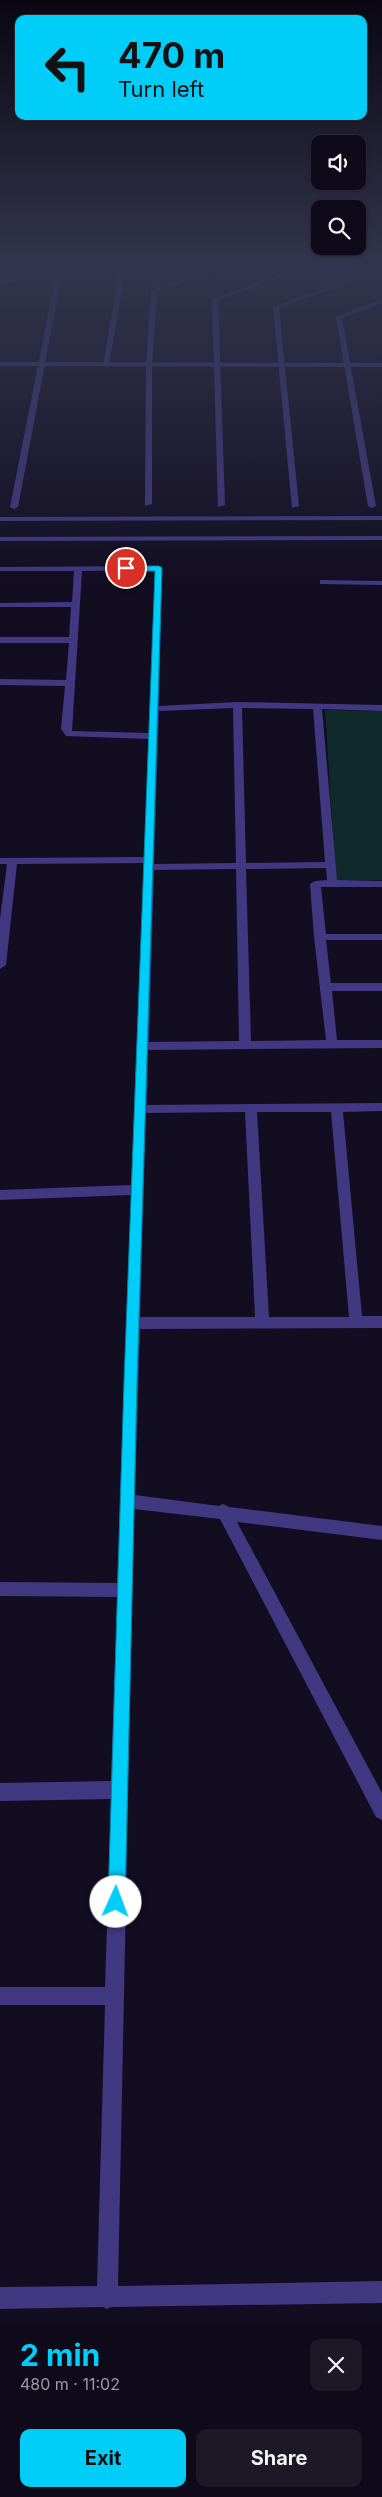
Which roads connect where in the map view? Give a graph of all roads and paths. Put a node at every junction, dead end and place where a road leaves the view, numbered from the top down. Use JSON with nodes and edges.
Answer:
{"nodes":[{"id":1,"x":40,"y":373,"type":"edge"},
{"id":2,"x":149,"y":373,"type":"edge"},
{"id":3,"x":217,"y":373,"type":"edge"},
{"id":4,"x":283,"y":373,"type":"edge"},
{"id":5,"x":350,"y":373,"type":"edge"},
{"id":6,"x":148,"y":504,"type":"dead end"},
{"id":7,"x":221,"y":505,"type":"dead end"},
{"id":8,"x":295,"y":506,"type":"dead end"},
{"id":9,"x":372,"y":506,"type":"dead end"},
{"id":10,"x":14,"y":507,"type":"dead end"},
{"id":11,"x":382,"y":518,"type":"edge"},
{"id":12,"x":0,"y":519,"type":"edge"},
{"id":13,"x":382,"y":538,"type":"edge"},
{"id":14,"x":0,"y":539,"type":"edge"},
{"id":15,"x":0,"y":569,"type":"edge"},
{"id":16,"x":78,"y":569,"type":"junction"},
{"id":17,"x":323,"y":582,"type":"dead end"},
{"id":18,"x":382,"y":583,"type":"edge"},
{"id":19,"x":0,"y":604,"type":"edge"},
{"id":20,"x":74,"y":604,"type":"junction"},
{"id":21,"x":0,"y":640,"type":"edge"},
{"id":22,"x":71,"y":640,"type":"junction"},
{"id":23,"x":0,"y":682,"type":"edge"},
{"id":24,"x":70,"y":683,"type":"junction"},
{"id":25,"x":237,"y":705,"type":"junction"},
{"id":26,"x":317,"y":706,"type":"junction"},
{"id":27,"x":382,"y":708,"type":"edge"},
{"id":28,"x":154,"y":709,"type":"junction"},
{"id":29,"x":152,"y":736,"type":"junction"},
{"id":30,"x":0,"y":861,"type":"edge"},
{"id":31,"x":12,"y":861,"type":"junction"},
{"id":32,"x":149,"y":864,"type":"junction"},
{"id":33,"x":240,"y":866,"type":"junction"},
{"id":34,"x":330,"y":866,"type":"junction"},
{"id":35,"x":332,"y":883,"type":"junction"},
{"id":36,"x":382,"y":884,"type":"edge"},
{"id":37,"x":2,"y":923,"type":"edge"},
{"id":38,"x":319,"y":937,"type":"junction"},
{"id":39,"x":382,"y":937,"type":"edge"},
{"id":40,"x":0,"y":966,"type":"edge"},
{"id":41,"x":325,"y":987,"type":"junction"},
{"id":42,"x":382,"y":987,"type":"edge"},
{"id":43,"x":332,"y":1044,"type":"junction"},
{"id":44,"x":382,"y":1044,"type":"edge"},
{"id":45,"x":245,"y":1045,"type":"junction"},
{"id":46,"x":142,"y":1046,"type":"junction"},
{"id":47,"x":337,"y":1107,"type":"junction"},
{"id":48,"x":382,"y":1107,"type":"edge"},
{"id":49,"x":250,"y":1108,"type":"junction"},
{"id":50,"x":140,"y":1110,"type":"junction"},
{"id":51,"x":137,"y":1190,"type":"junction"},
{"id":52,"x":0,"y":1195,"type":"edge"},
{"id":53,"x":356,"y":1322,"type":"junction"},
{"id":54,"x":382,"y":1322,"type":"edge"},
{"id":55,"x":133,"y":1323,"type":"junction"},
{"id":56,"x":262,"y":1323,"type":"junction"},
{"id":57,"x":127,"y":1501,"type":"junction"},
{"id":58,"x":223,"y":1512,"type":"junction"},
{"id":59,"x":382,"y":1533,"type":"edge"},
{"id":60,"x":0,"y":1589,"type":"edge"},
{"id":61,"x":124,"y":1590,"type":"junction"},
{"id":62,"x":119,"y":1790,"type":"junction"},
{"id":63,"x":0,"y":1792,"type":"edge"},
{"id":64,"x":382,"y":1811,"type":"edge"},
{"id":65,"x":0,"y":1996,"type":"edge"},
{"id":66,"x":114,"y":1996,"type":"junction"},
{"id":67,"x":382,"y":2292,"type":"edge"},
{"id":68,"x":0,"y":2298,"type":"edge"},
{"id":69,"x":107,"y":2298,"type":"junction"}],
"edges":[{"from":1,"to":10,"type":"street"},
{"from":2,"to":6,"type":"street"},
{"from":3,"to":7,"type":"street"},
{"from":4,"to":8,"type":"street"},
{"from":5,"to":9,"type":"street"},
{"from":11,"to":12,"type":"street"},
{"from":13,"to":14,"type":"street"},
{"from":15,"to":16,"type":"street"},
{"from":16,"to":20,"type":"street"},
{"from":16,"to":28,"type":"street"},
{"from":17,"to":18,"type":"street"},
{"from":19,"to":20,"type":"street"},
{"from":20,"to":22,"type":"street"},
{"from":21,"to":22,"type":"street"},
{"from":22,"to":24,"type":"street"},
{"from":23,"to":24,"type":"street"},
{"from":24,"to":29,"type":"street"},
{"from":25,"to":26,"type":"street"},
{"from":25,"to":28,"type":"street"},
{"from":25,"to":33,"type":"street"},
{"from":26,"to":27,"type":"street"},
{"from":26,"to":34,"type":"street"},
{"from":28,"to":29,"type":"street"},
{"from":29,"to":32,"type":"street"},
{"from":30,"to":31,"type":"street"},
{"from":31,"to":32,"type":"street"},
{"from":31,"to":37,"type":"street"},
{"from":32,"to":33,"type":"street"},
{"from":32,"to":46,"type":"street"},
{"from":33,"to":34,"type":"street"},
{"from":33,"to":45,"type":"street"},
{"from":34,"to":35,"type":"street"},
{"from":35,"to":36,"type":"street"},
{"from":35,"to":38,"type":"street"},
{"from":37,"to":40,"type":"street"},
{"from":38,"to":39,"type":"street"},
{"from":38,"to":41,"type":"street"},
{"from":41,"to":42,"type":"street"},
{"from":41,"to":43,"type":"street"},
{"from":43,"to":44,"type":"street"},
{"from":43,"to":45,"type":"street"},
{"from":45,"to":46,"type":"street"},
{"from":46,"to":50,"type":"street"},
{"from":47,"to":48,"type":"street"},
{"from":47,"to":49,"type":"street"},
{"from":47,"to":53,"type":"street"},
{"from":49,"to":50,"type":"street"},
{"from":49,"to":56,"type":"street"},
{"from":50,"to":51,"type":"street"},
{"from":51,"to":52,"type":"street"},
{"from":51,"to":55,"type":"street"},
{"from":53,"to":54,"type":"street"},
{"from":53,"to":56,"type":"street"},
{"from":55,"to":56,"type":"street"},
{"from":55,"to":57,"type":"street"},
{"from":57,"to":58,"type":"street"},
{"from":57,"to":61,"type":"street"},
{"from":58,"to":59,"type":"street"},
{"from":58,"to":64,"type":"street"},
{"from":60,"to":61,"type":"street"},
{"from":61,"to":62,"type":"street"},
{"from":62,"to":63,"type":"street"},
{"from":62,"to":66,"type":"street"},
{"from":65,"to":66,"type":"street"},
{"from":66,"to":69,"type":"street"},
{"from":67,"to":69,"type":"street"},
{"from":68,"to":69,"type":"street"}]}
